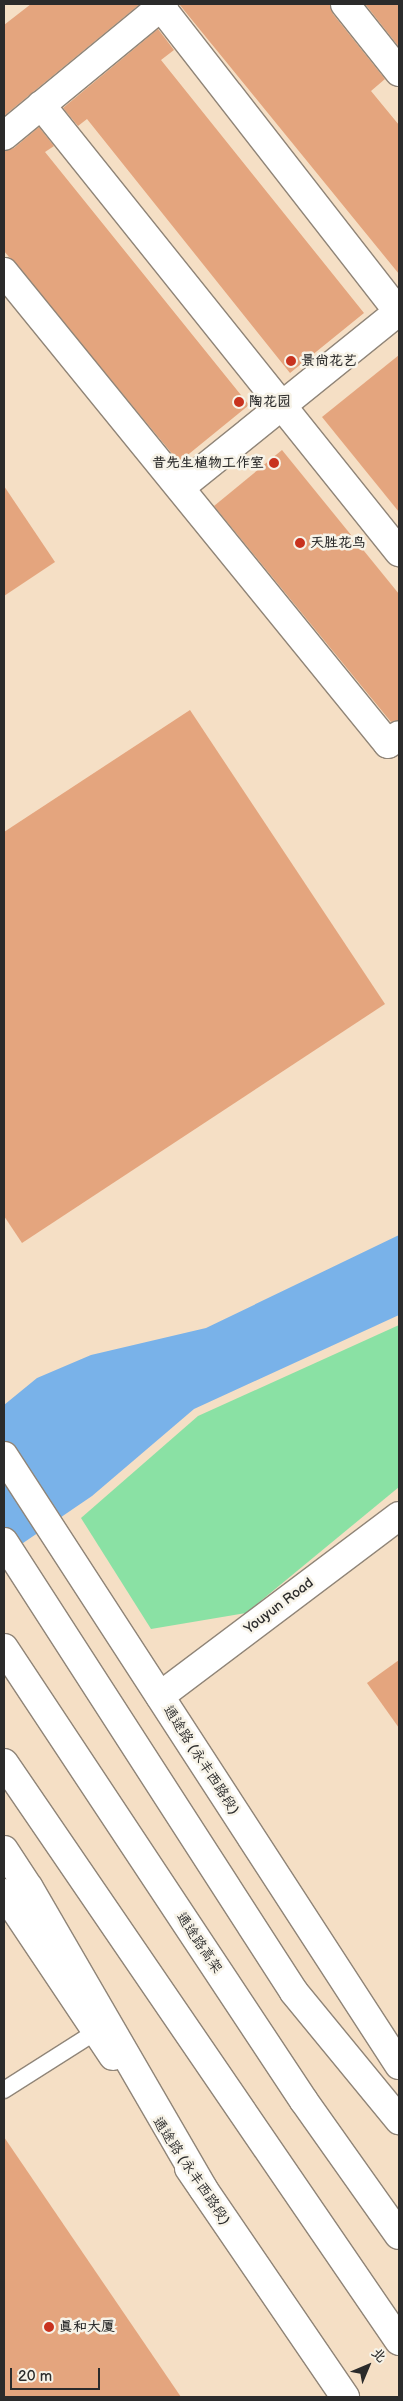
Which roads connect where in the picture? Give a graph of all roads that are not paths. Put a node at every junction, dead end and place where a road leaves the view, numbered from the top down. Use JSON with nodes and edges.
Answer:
{"nodes":[{"id":1,"x":345,"y":4,"type":"edge"},
{"id":2,"x":162,"y":5,"type":"edge"},
{"id":3,"x":399,"y":72,"type":"edge"},
{"id":4,"x":41,"y":105,"type":"junction"},
{"id":5,"x":4,"y":136,"type":"edge"},
{"id":6,"x":4,"y":272,"type":"edge"},
{"id":7,"x":399,"y":312,"type":"edge"},
{"id":8,"x":283,"y":405,"type":"junction"},
{"id":9,"x":181,"y":487,"type":"junction"},
{"id":10,"x":399,"y":552,"type":"edge"},
{"id":11,"x":399,"y":735,"type":"edge"},
{"id":12,"x":4,"y":1456,"type":"edge"},
{"id":13,"x":399,"y":1516,"type":"edge"},
{"id":14,"x":4,"y":1542,"type":"edge"},
{"id":15,"x":4,"y":1648,"type":"edge"},
{"id":16,"x":160,"y":1696,"type":"junction"},
{"id":17,"x":4,"y":1763,"type":"edge"},
{"id":18,"x":4,"y":1850,"type":"edge"},
{"id":19,"x":16,"y":1890,"type":"edge"},
{"id":20,"x":96,"y":2031,"type":"junction"},
{"id":21,"x":399,"y":2065,"type":"edge"},
{"id":22,"x":4,"y":2090,"type":"edge"},
{"id":23,"x":399,"y":2120,"type":"edge"},
{"id":24,"x":203,"y":2188,"type":"junction"},
{"id":25,"x":399,"y":2235,"type":"edge"},
{"id":26,"x":399,"y":2341,"type":"edge"},
{"id":27,"x":346,"y":2397,"type":"edge"}],
"edges":[{"from":1,"to":3,"type":"main road"},
{"from":2,"to":4,"type":"main road"},
{"from":2,"to":7,"type":"main road"},
{"from":4,"to":5,"type":"main road"},
{"from":4,"to":8,"type":"main road"},
{"from":6,"to":9,"type":"main road"},
{"from":7,"to":8,"type":"main road"},
{"from":8,"to":9,"type":"main road"},
{"from":8,"to":10,"type":"main road"},
{"from":9,"to":11,"type":"main road"},
{"from":12,"to":16,"type":"main road","name":"通途路 (永丰西路段)"},
{"from":13,"to":16,"type":"main road","name":"Youyun Road"},
{"from":14,"to":23,"type":"main road"},
{"from":15,"to":25,"type":"main road","name":"通途路高架"},
{"from":16,"to":21,"type":"main road","name":"通途路 (永丰西路段)"},
{"from":17,"to":26,"type":"main road","bridge":true},
{"from":18,"to":19,"type":"main road"},
{"from":19,"to":20,"type":"main road","name":"通途路 (永丰西路段)"},
{"from":19,"to":24,"type":"main road"},
{"from":20,"to":22,"type":"lane"},
{"from":20,"to":24,"type":"main road","name":"通途路 (永丰西路段)"},
{"from":24,"to":27,"type":"main road","name":"通途路 (永丰西路段)"}]}
